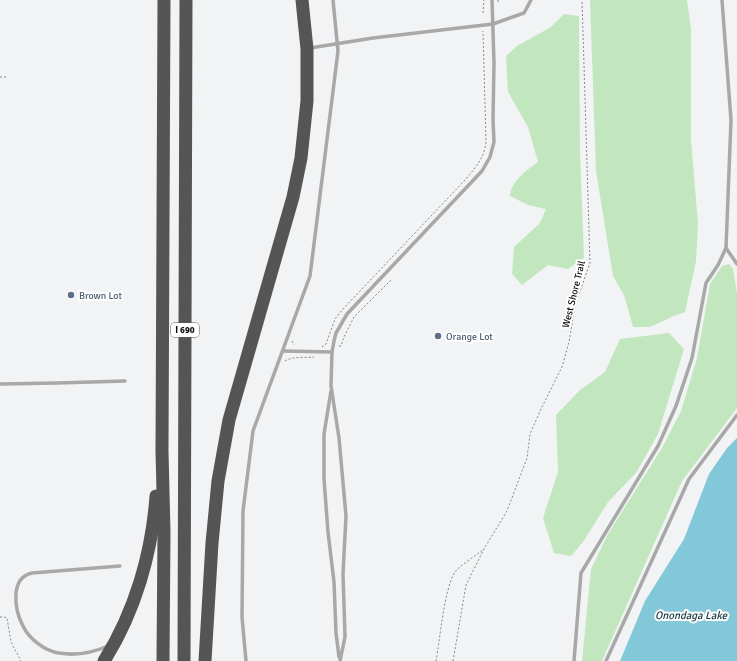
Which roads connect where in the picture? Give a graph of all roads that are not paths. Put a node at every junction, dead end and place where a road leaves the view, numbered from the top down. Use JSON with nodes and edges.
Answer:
{"nodes":[{"id":1,"x":186,"y":0,"type":"edge"},
{"id":2,"x":302,"y":0,"type":"edge"},
{"id":3,"x":333,"y":0,"type":"edge"},
{"id":4,"x":492,"y":0,"type":"edge"},
{"id":5,"x":531,"y":0,"type":"edge"},
{"id":6,"x":722,"y":0,"type":"edge"},
{"id":7,"x":163,"y":2,"type":"edge"},
{"id":8,"x":493,"y":24,"type":"junction"},
{"id":9,"x":338,"y":43,"type":"junction"},
{"id":10,"x":307,"y":49,"type":"junction"},
{"id":11,"x":726,"y":248,"type":"junction"},
{"id":12,"x":737,"y":264,"type":"edge"},
{"id":13,"x":283,"y":351,"type":"junction"},
{"id":14,"x":332,"y":352,"type":"junction"},
{"id":15,"x":125,"y":380,"type":"dead end"},
{"id":16,"x":0,"y":384,"type":"edge"},
{"id":17,"x":331,"y":386,"type":"junction"},
{"id":18,"x":737,"y":415,"type":"edge"},
{"id":19,"x":162,"y":451,"type":"junction"},
{"id":20,"x":120,"y":566,"type":"dead end"},
{"id":21,"x":114,"y":643,"type":"junction"},
{"id":22,"x":104,"y":661,"type":"edge"},
{"id":23,"x":163,"y":661,"type":"edge"},
{"id":24,"x":184,"y":661,"type":"edge"},
{"id":25,"x":205,"y":661,"type":"edge"},
{"id":26,"x":246,"y":661,"type":"edge"},
{"id":27,"x":340,"y":661,"type":"edge"},
{"id":28,"x":574,"y":661,"type":"edge"},
{"id":29,"x":606,"y":661,"type":"edge"}],
"edges":[{"from":1,"to":24,"type":"highway","number":"I 690"},
{"from":2,"to":10,"type":"highway"},
{"from":3,"to":9,"type":"lane"},
{"from":4,"to":8,"type":"lane"},
{"from":5,"to":8,"type":"lane"},
{"from":6,"to":11,"type":"lane"},
{"from":7,"to":19,"type":"highway","number":"I 690"},
{"from":8,"to":9,"type":"lane"},
{"from":8,"to":14,"type":"lane"},
{"from":9,"to":10,"type":"lane"},
{"from":9,"to":13,"type":"lane"},
{"from":10,"to":25,"type":"highway"},
{"from":11,"to":12,"type":"lane"},
{"from":11,"to":28,"type":"lane"},
{"from":13,"to":14,"type":"lane"},
{"from":13,"to":26,"type":"lane"},
{"from":14,"to":17,"type":"lane"},
{"from":15,"to":16,"type":"lane"},
{"from":17,"to":27,"type":"lane"},
{"from":17,"to":27,"type":"lane"},
{"from":18,"to":29,"type":"lane"},
{"from":19,"to":21,"type":"highway"},
{"from":19,"to":23,"type":"highway","number":"I 690"},
{"from":20,"to":21,"type":"lane"},
{"from":21,"to":22,"type":"highway"}]}
